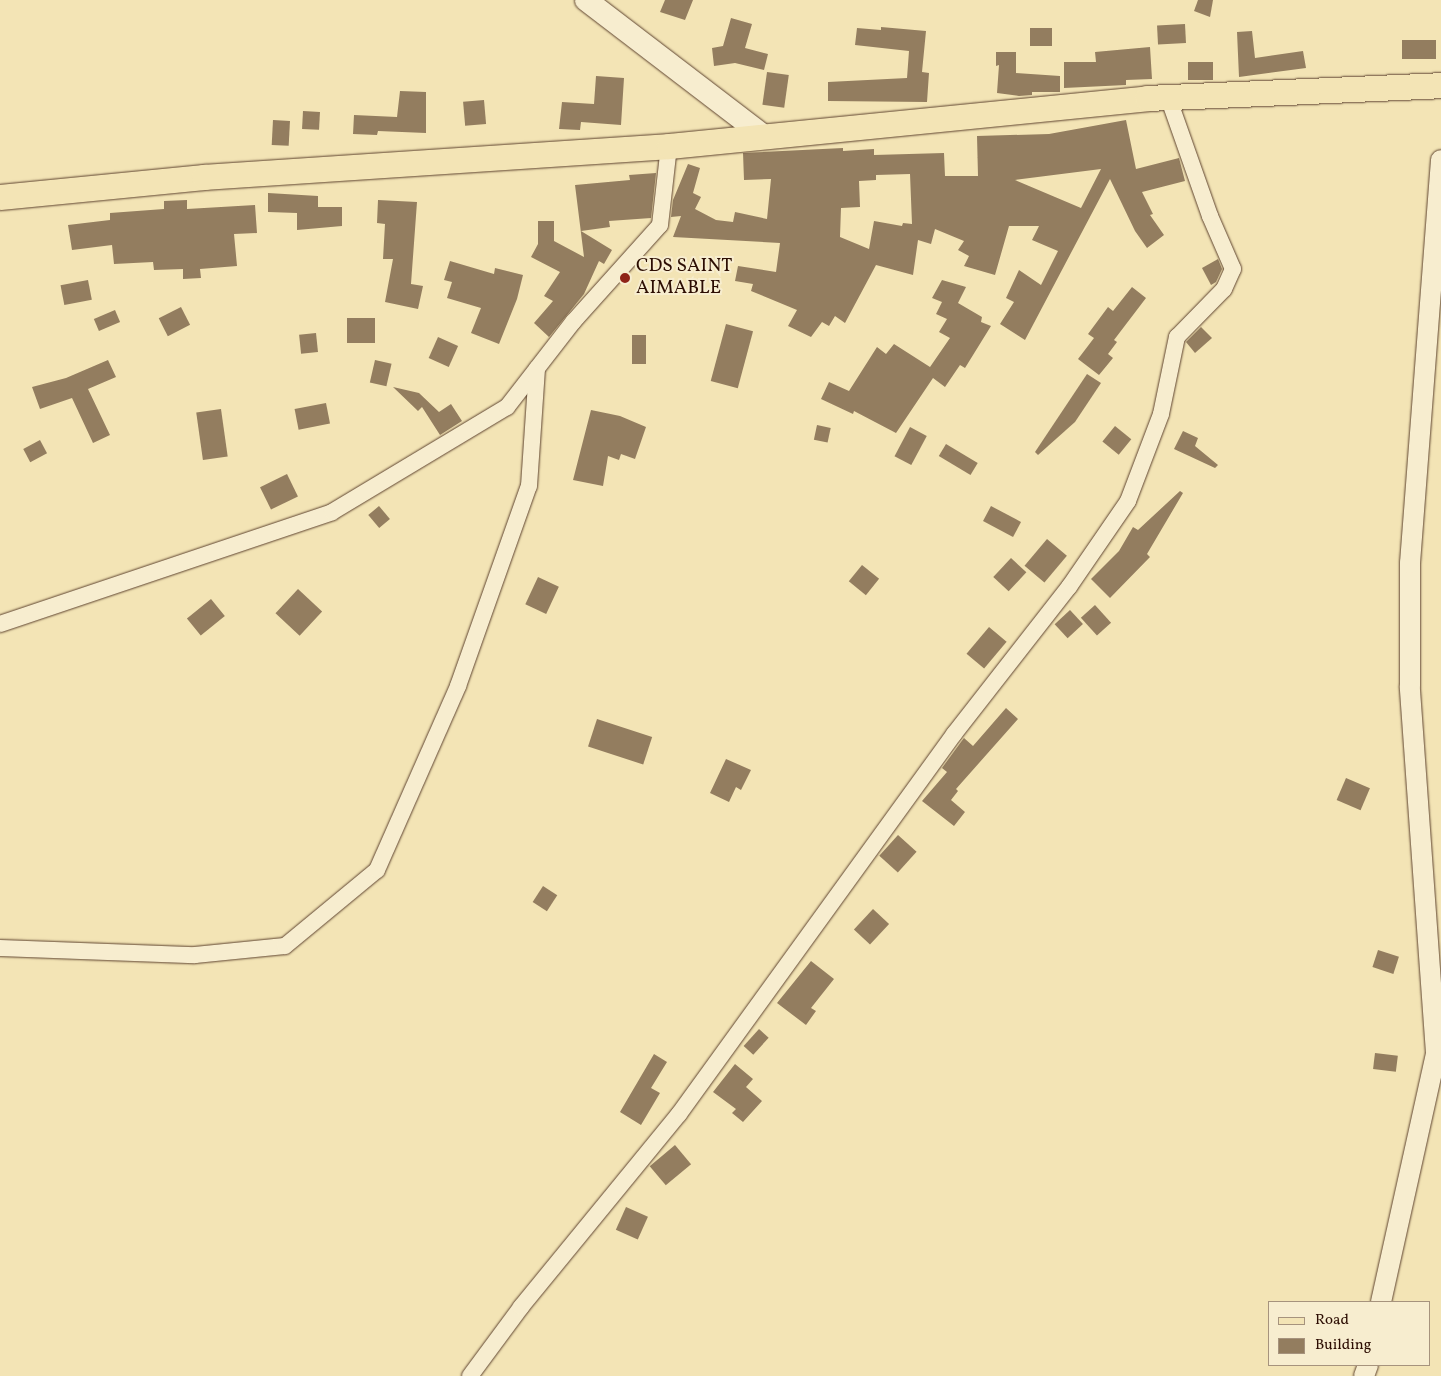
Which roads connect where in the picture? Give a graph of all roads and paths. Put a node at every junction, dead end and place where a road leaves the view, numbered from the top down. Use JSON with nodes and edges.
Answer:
{"nodes":[{"id":1,"x":586,"y":0,"type":"edge"},
{"id":2,"x":1441,"y":85,"type":"edge"},
{"id":3,"x":1168,"y":97,"type":"junction"},
{"id":4,"x":764,"y":136,"type":"junction"},
{"id":5,"x":669,"y":146,"type":"junction"},
{"id":6,"x":1441,"y":160,"type":"edge"},
{"id":7,"x":0,"y":198,"type":"edge"},
{"id":8,"x":537,"y":368,"type":"junction"},
{"id":9,"x":0,"y":624,"type":"edge"},
{"id":10,"x":0,"y":948,"type":"edge"},
{"id":11,"x":1381,"y":1301,"type":"edge"},
{"id":12,"x":470,"y":1376,"type":"edge"}],
"edges":[{"from":1,"to":4,"type":"main road"},
{"from":2,"to":3,"type":"main road"},
{"from":3,"to":4,"type":"main road"},
{"from":3,"to":12,"type":"street"},
{"from":4,"to":5,"type":"main road"},
{"from":5,"to":7,"type":"main road"},
{"from":5,"to":8,"type":"street"},
{"from":6,"to":11,"type":"street"},
{"from":8,"to":9,"type":"street"},
{"from":8,"to":10,"type":"street"}]}
